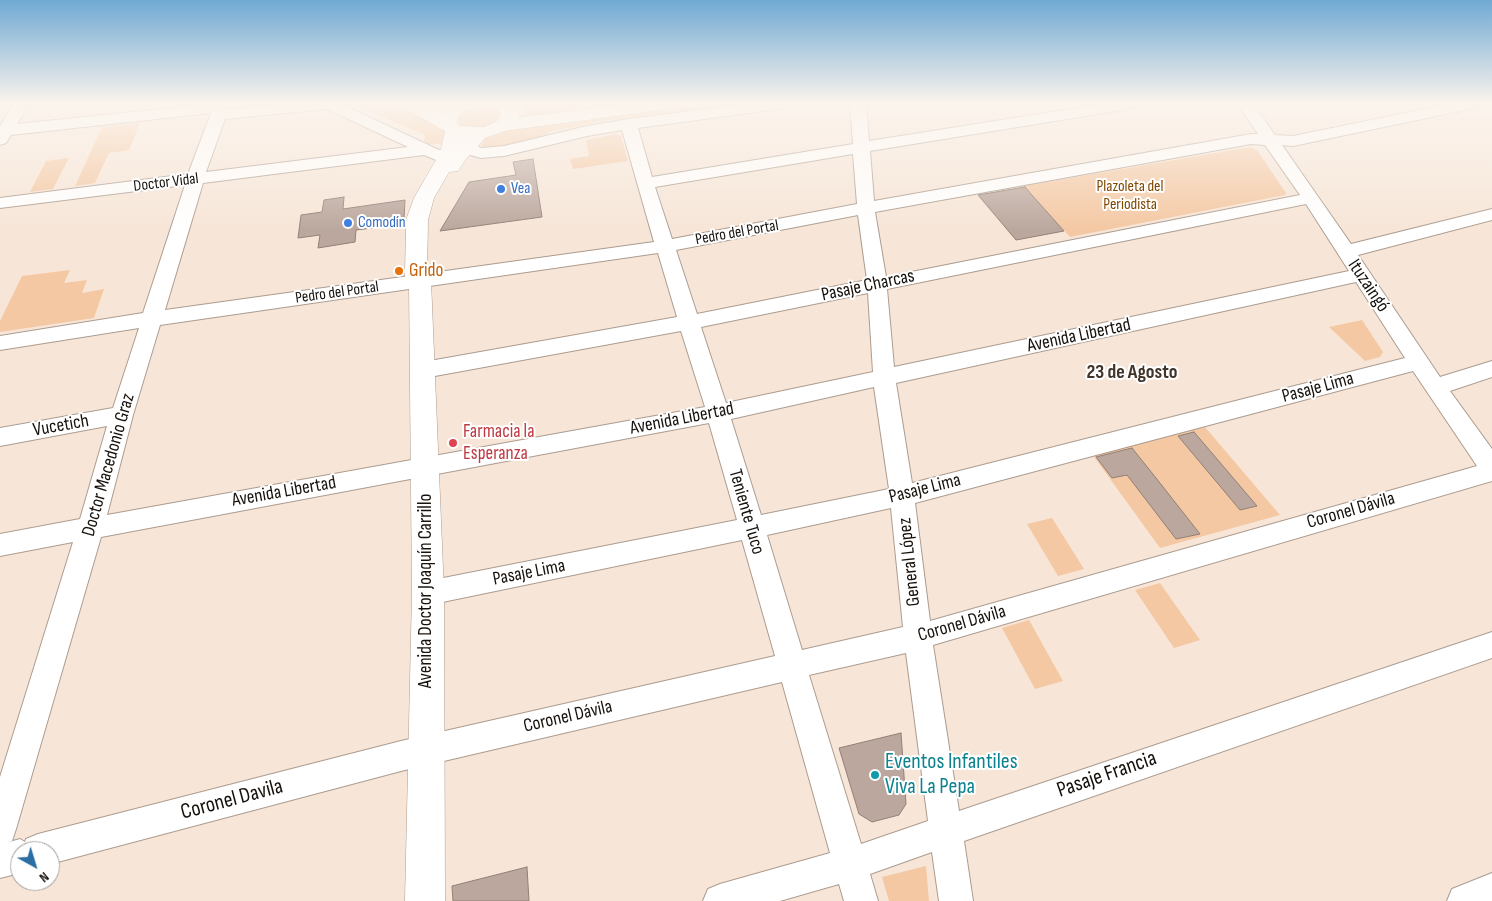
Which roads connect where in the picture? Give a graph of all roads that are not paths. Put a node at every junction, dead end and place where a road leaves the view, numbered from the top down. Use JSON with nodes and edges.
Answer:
{"nodes":[{"id":1,"x":207,"y":146,"type":"edge"},
{"id":2,"x":419,"y":146,"type":"edge"},
{"id":3,"x":455,"y":146,"type":"edge"},
{"id":4,"x":460,"y":146,"type":"edge"},
{"id":5,"x":470,"y":146,"type":"edge"},
{"id":6,"x":528,"y":146,"type":"edge"},
{"id":7,"x":635,"y":146,"type":"edge"},
{"id":8,"x":867,"y":146,"type":"edge"},
{"id":9,"x":1211,"y":146,"type":"edge"},
{"id":10,"x":1275,"y":146,"type":"edge"},
{"id":11,"x":861,"y":147,"type":"junction"},
{"id":12,"x":427,"y":150,"type":"junction"},
{"id":13,"x":450,"y":153,"type":"junction"},
{"id":14,"x":195,"y":180,"type":"junction"},
{"id":15,"x":645,"y":183,"type":"junction"},
{"id":16,"x":1311,"y":198,"type":"junction"},
{"id":17,"x":0,"y":203,"type":"edge"},
{"id":18,"x":866,"y":209,"type":"junction"},
{"id":19,"x":1492,"y":214,"type":"edge"},
{"id":20,"x":666,"y":246,"type":"junction"},
{"id":21,"x":1345,"y":252,"type":"junction"},
{"id":22,"x":1361,"y":275,"type":"junction"},
{"id":23,"x":420,"y":281,"type":"junction"},
{"id":24,"x":877,"y":284,"type":"junction"},
{"id":25,"x":152,"y":319,"type":"junction"},
{"id":26,"x":691,"y":322,"type":"junction"},
{"id":27,"x":0,"y":343,"type":"edge"},
{"id":28,"x":1418,"y":362,"type":"junction"},
{"id":29,"x":424,"y":370,"type":"junction"},
{"id":30,"x":1492,"y":370,"type":"edge"},
{"id":31,"x":884,"y":378,"type":"junction"},
{"id":32,"x":1435,"y":387,"type":"junction"},
{"id":33,"x":718,"y":413,"type":"junction"},
{"id":34,"x":122,"y":415,"type":"junction"},
{"id":35,"x":0,"y":437,"type":"edge"},
{"id":36,"x":426,"y":466,"type":"junction"},
{"id":37,"x":1492,"y":469,"type":"edge"},
{"id":38,"x":902,"y":496,"type":"junction"},
{"id":39,"x":91,"y":527,"type":"junction"},
{"id":40,"x":751,"y":528,"type":"junction"},
{"id":41,"x":0,"y":545,"type":"edge"},
{"id":42,"x":428,"y":593,"type":"junction"},
{"id":43,"x":918,"y":637,"type":"junction"},
{"id":44,"x":1492,"y":645,"type":"edge"},
{"id":45,"x":792,"y":665,"type":"junction"},
{"id":46,"x":426,"y":751,"type":"junction"},
{"id":47,"x":0,"y":829,"type":"edge"},
{"id":48,"x":947,"y":829,"type":"junction"},
{"id":49,"x":60,"y":845,"type":"edge"},
{"id":50,"x":850,"y":864,"type":"junction"},
{"id":51,"x":1492,"y":890,"type":"edge"},
{"id":52,"x":425,"y":901,"type":"edge"},
{"id":53,"x":720,"y":901,"type":"edge"},
{"id":54,"x":861,"y":901,"type":"edge"},
{"id":55,"x":956,"y":901,"type":"edge"},
{"id":56,"x":1464,"y":901,"type":"edge"}],
"edges":[{"from":1,"to":14,"type":"street","name":"Doctor Macedonio Graz"},
{"from":2,"to":12,"type":"street"},
{"from":3,"to":13,"type":"main road","name":"Avenida Doctor Joaquín Carrillo"},
{"from":4,"to":23,"type":"main road","name":"Avenida Doctor Joaquín Carrillo"},
{"from":5,"to":6,"type":"street"},
{"from":7,"to":15,"type":"street","name":"Teniente Tuco"},
{"from":8,"to":11,"type":"street"},
{"from":9,"to":18,"type":"street","name":"Pedro del Portal"},
{"from":10,"to":16,"type":"street","name":"Ituzaingó"},
{"from":11,"to":15,"type":"street"},
{"from":11,"to":18,"type":"street","name":"General López"},
{"from":12,"to":13,"type":"street","name":"Doctor Vidal"},
{"from":12,"to":14,"type":"street","name":"Doctor Vidal"},
{"from":13,"to":23,"type":"main road","name":"Avenida Doctor Joaquín Carrillo"},
{"from":14,"to":17,"type":"street","name":"Doctor Vidal"},
{"from":14,"to":25,"type":"street","name":"Doctor Macedonio Graz"},
{"from":15,"to":20,"type":"street","name":"Teniente Tuco"},
{"from":16,"to":21,"type":"street","name":"Ituzaingó"},
{"from":16,"to":24,"type":"street","name":"Pasaje Charcas"},
{"from":18,"to":20,"type":"street","name":"Pedro del Portal"},
{"from":18,"to":24,"type":"street","name":"General López"},
{"from":19,"to":21,"type":"street"},
{"from":20,"to":23,"type":"street","name":"Pedro del Portal"},
{"from":20,"to":26,"type":"street","name":"Teniente Tuco"},
{"from":21,"to":22,"type":"street","name":"Ituzaingó"},
{"from":22,"to":28,"type":"street","name":"Ituzaingó"},
{"from":22,"to":31,"type":"street","name":"Avenida Libertad"},
{"from":23,"to":25,"type":"street","name":"Pedro del Portal"},
{"from":23,"to":29,"type":"main road","name":"Avenida Doctor Joaquín Carrillo"},
{"from":24,"to":26,"type":"street","name":"Pasaje Charcas"},
{"from":24,"to":31,"type":"street","name":"General López"},
{"from":25,"to":27,"type":"street","name":"Pedro del Portal"},
{"from":25,"to":34,"type":"street","name":"Doctor Macedonio Graz"},
{"from":26,"to":29,"type":"street","name":"Pasaje Charcas"},
{"from":26,"to":33,"type":"street","name":"Teniente Tuco"},
{"from":28,"to":32,"type":"street","name":"Ituzaingó"},
{"from":28,"to":38,"type":"street","name":"Pasaje Lima"},
{"from":29,"to":36,"type":"main road","name":"Avenida Doctor Joaquín Carrillo"},
{"from":30,"to":32,"type":"street"},
{"from":31,"to":33,"type":"street","name":"Avenida Libertad"},
{"from":31,"to":38,"type":"street","name":"General López"},
{"from":32,"to":37,"type":"street","name":"Ituzaingó"},
{"from":33,"to":36,"type":"street","name":"Avenida Libertad"},
{"from":33,"to":40,"type":"street","name":"Teniente Tuco"},
{"from":34,"to":35,"type":"street","name":"Vucetich"},
{"from":34,"to":39,"type":"street","name":"Doctor Macedonio Graz"},
{"from":36,"to":39,"type":"street","name":"Avenida Libertad"},
{"from":36,"to":42,"type":"main road","name":"Avenida Doctor Joaquín Carrillo"},
{"from":37,"to":43,"type":"street","name":"Coronel Dávila"},
{"from":38,"to":40,"type":"street","name":"Pasaje Lima"},
{"from":38,"to":43,"type":"street","name":"General López"},
{"from":39,"to":41,"type":"street","name":"Avenida Libertad"},
{"from":39,"to":47,"type":"street","name":"Doctor Macedonio Graz"},
{"from":40,"to":42,"type":"street","name":"Pasaje Lima"},
{"from":40,"to":45,"type":"street","name":"Teniente Tuco"},
{"from":42,"to":46,"type":"main road","name":"Avenida Doctor Joaquín Carrillo"},
{"from":43,"to":45,"type":"street","name":"Coronel Dávila"},
{"from":43,"to":48,"type":"street","name":"General López"},
{"from":44,"to":48,"type":"street","name":"Pasaje Francia"},
{"from":45,"to":46,"type":"street","name":"Coronel Dávila"},
{"from":45,"to":50,"type":"street","name":"Teniente Tuco"},
{"from":46,"to":49,"type":"street","name":"Coronel Davila"},
{"from":46,"to":52,"type":"main road","name":"Avenida Doctor Joaquín Carrillo"},
{"from":48,"to":50,"type":"street","name":"Pasaje Francia"},
{"from":48,"to":55,"type":"street","name":"General López"},
{"from":50,"to":53,"type":"street","name":"Pasaje Francia"},
{"from":50,"to":54,"type":"street","name":"Teniente Tuco"},
{"from":51,"to":56,"type":"street"}]}
